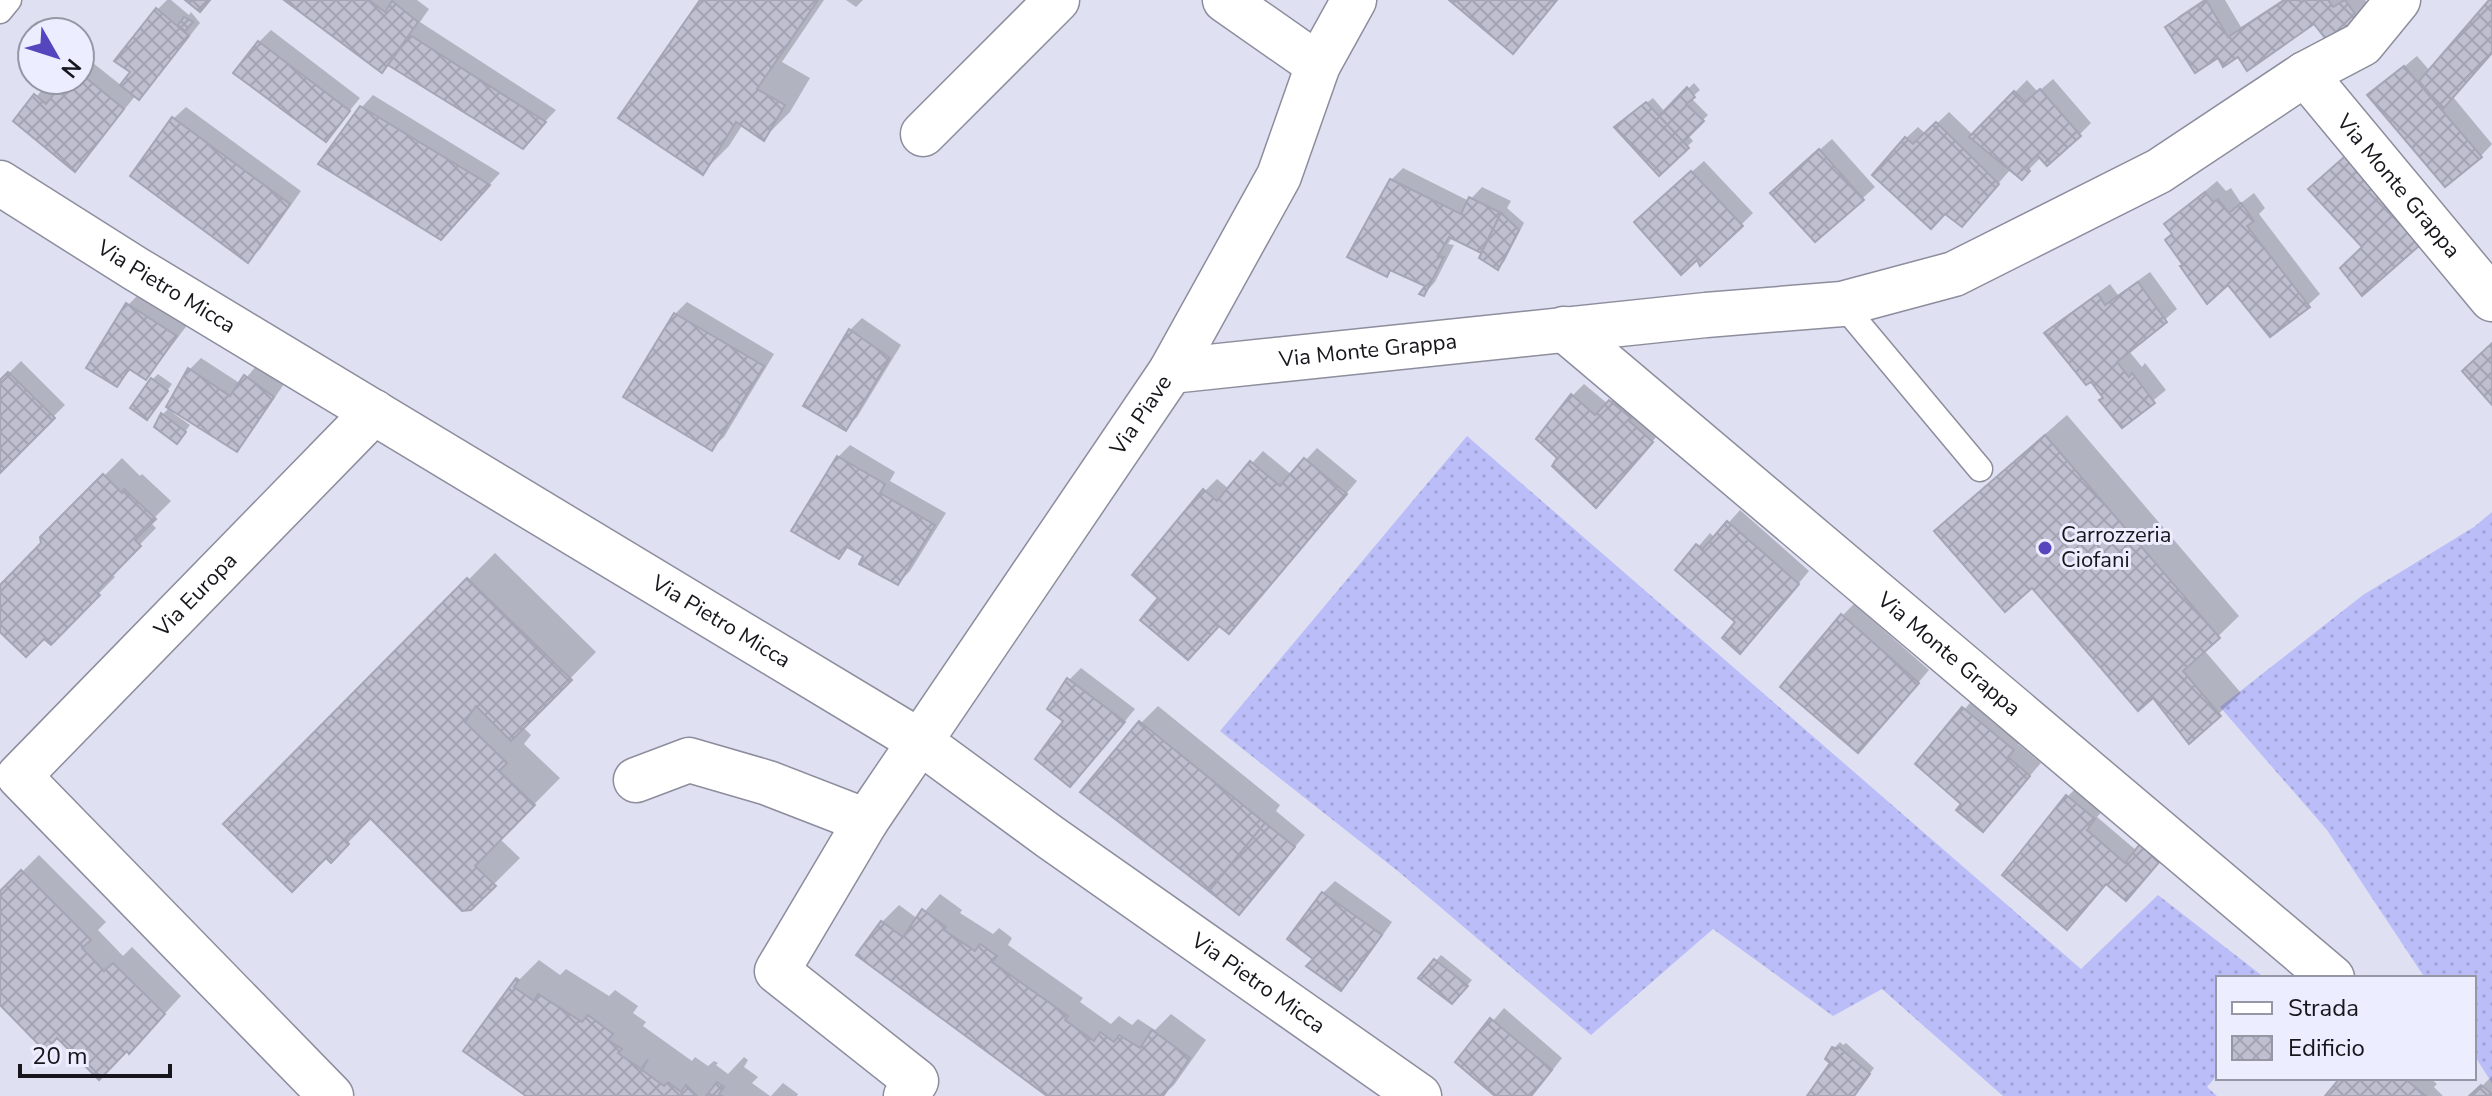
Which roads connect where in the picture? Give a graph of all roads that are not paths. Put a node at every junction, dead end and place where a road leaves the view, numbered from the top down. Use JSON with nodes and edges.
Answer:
{"nodes":[{"id":1,"x":9,"y":0,"type":"edge"},
{"id":2,"x":1057,"y":0,"type":"edge"},
{"id":3,"x":1225,"y":0,"type":"edge"},
{"id":4,"x":1354,"y":0,"type":"edge"},
{"id":5,"x":2398,"y":0,"type":"edge"},
{"id":6,"x":0,"y":11,"type":"edge"},
{"id":7,"x":1318,"y":65,"type":"junction"},
{"id":8,"x":2305,"y":74,"type":"junction"},
{"id":9,"x":923,"y":134,"type":"dead end"},
{"id":10,"x":0,"y":183,"type":"edge"},
{"id":11,"x":2492,"y":299,"type":"edge"},
{"id":12,"x":1842,"y":304,"type":"junction"},
{"id":13,"x":1564,"y":329,"type":"junction"},
{"id":14,"x":1171,"y":371,"type":"junction"},
{"id":15,"x":374,"y":412,"type":"junction"},
{"id":16,"x":1980,"y":469,"type":"dead end"},
{"id":17,"x":919,"y":741,"type":"junction"},
{"id":18,"x":636,"y":780,"type":"dead end"},
{"id":19,"x":9,"y":786,"type":"edge"},
{"id":20,"x":866,"y":821,"type":"junction"},
{"id":21,"x":2330,"y":976,"type":"edge"},
{"id":22,"x":331,"y":1096,"type":"edge"},
{"id":23,"x":906,"y":1096,"type":"edge"},
{"id":24,"x":1419,"y":1096,"type":"edge"}],
"edges":[{"from":1,"to":6,"type":"lane"},
{"from":2,"to":9,"type":"street"},
{"from":3,"to":7,"type":"street"},
{"from":4,"to":7,"type":"street","name":"Via Piave"},
{"from":5,"to":8,"type":"street","name":"Via Monte Grappa"},
{"from":7,"to":14,"type":"street","name":"Via Piave"},
{"from":8,"to":11,"type":"street","name":"Via Monte Grappa"},
{"from":8,"to":12,"type":"street","name":"Via Monte Grappa"},
{"from":10,"to":15,"type":"street","name":"Via Pietro Micca"},
{"from":12,"to":13,"type":"street","name":"Via Monte Grappa"},
{"from":12,"to":16,"type":"lane"},
{"from":13,"to":14,"type":"street","name":"Via Monte Grappa"},
{"from":13,"to":21,"type":"street","name":"Via Monte Grappa"},
{"from":14,"to":17,"type":"street","name":"Via Piave"},
{"from":15,"to":17,"type":"street","name":"Via Pietro Micca"},
{"from":15,"to":19,"type":"street","name":"Via Europa"},
{"from":17,"to":20,"type":"street","name":"Via Piave"},
{"from":17,"to":24,"type":"street","name":"Via Pietro Micca"},
{"from":18,"to":20,"type":"street"},
{"from":19,"to":22,"type":"street","name":"Via Europa"},
{"from":20,"to":23,"type":"street","name":"Via Piave"}]}
